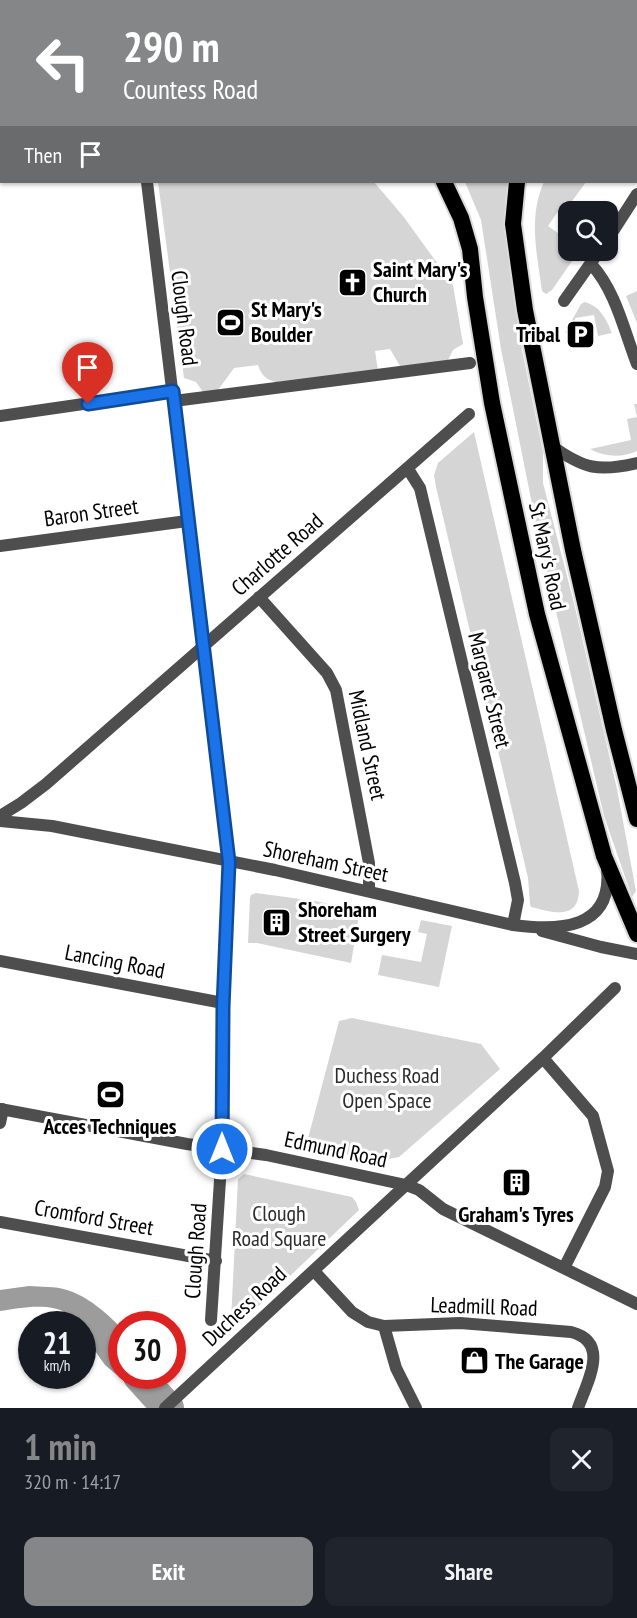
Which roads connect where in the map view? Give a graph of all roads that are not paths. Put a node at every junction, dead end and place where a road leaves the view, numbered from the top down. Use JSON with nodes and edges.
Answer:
{"nodes":[{"id":1,"x":147,"y":183,"type":"edge"},
{"id":2,"x":444,"y":183,"type":"edge"},
{"id":3,"x":517,"y":183,"type":"edge"},
{"id":4,"x":637,"y":194,"type":"edge"},
{"id":5,"x":618,"y":223,"type":"edge"},
{"id":6,"x":593,"y":261,"type":"edge"},
{"id":7,"x":591,"y":264,"type":"junction"},
{"id":8,"x":564,"y":301,"type":"dead end"},
{"id":9,"x":470,"y":363,"type":"dead end"},
{"id":10,"x":637,"y":364,"type":"edge"},
{"id":11,"x":173,"y":396,"type":"junction"},
{"id":12,"x":468,"y":414,"type":"dead end"},
{"id":13,"x":0,"y":416,"type":"edge"},
{"id":14,"x":552,"y":446,"type":"junction"},
{"id":15,"x":637,"y":463,"type":"edge"},
{"id":16,"x":408,"y":469,"type":"junction"},
{"id":17,"x":188,"y":521,"type":"junction"},
{"id":18,"x":0,"y":546,"type":"edge"},
{"id":19,"x":259,"y":597,"type":"junction"},
{"id":20,"x":203,"y":645,"type":"junction"},
{"id":21,"x":0,"y":816,"type":"edge"},
{"id":22,"x":637,"y":819,"type":"edge"},
{"id":23,"x":0,"y":821,"type":"edge"},
{"id":24,"x":604,"y":856,"type":"junction"},
{"id":25,"x":229,"y":862,"type":"junction"},
{"id":26,"x":369,"y":891,"type":"junction"},
{"id":27,"x":513,"y":925,"type":"junction"},
{"id":28,"x":535,"y":928,"type":"junction"},
{"id":29,"x":637,"y":934,"type":"edge"},
{"id":30,"x":637,"y":954,"type":"edge"},
{"id":31,"x":0,"y":961,"type":"edge"},
{"id":32,"x":615,"y":988,"type":"dead end"},
{"id":33,"x":223,"y":1003,"type":"junction"},
{"id":34,"x":543,"y":1058,"type":"junction"},
{"id":35,"x":2,"y":1109,"type":"edge"},
{"id":36,"x":0,"y":1123,"type":"edge"},
{"id":37,"x":222,"y":1149,"type":"junction"},
{"id":38,"x":406,"y":1185,"type":"junction"},
{"id":39,"x":0,"y":1222,"type":"edge"},
{"id":40,"x":216,"y":1261,"type":"junction"},
{"id":41,"x":564,"y":1268,"type":"junction"},
{"id":42,"x":314,"y":1270,"type":"junction"},
{"id":43,"x":637,"y":1304,"type":"edge"},
{"id":44,"x":211,"y":1320,"type":"dead end"},
{"id":45,"x":384,"y":1326,"type":"junction"},
{"id":46,"x":165,"y":1408,"type":"edge"},
{"id":47,"x":416,"y":1408,"type":"edge"},
{"id":48,"x":578,"y":1408,"type":"edge"}],
"edges":[{"from":1,"to":11,"type":"street","name":"Clough Road"},
{"from":2,"to":24,"type":"highway","name":"St Mary's Road"},
{"from":3,"to":14,"type":"highway","name":"St Mary's Road"},
{"from":4,"to":5,"type":"street"},
{"from":6,"to":7,"type":"street"},
{"from":7,"to":8,"type":"street"},
{"from":7,"to":10,"type":"street"},
{"from":9,"to":11,"type":"street"},
{"from":11,"to":13,"type":"street"},
{"from":11,"to":17,"type":"street","name":"Clough Road"},
{"from":12,"to":16,"type":"street","name":"Charlotte Road"},
{"from":14,"to":15,"type":"street"},
{"from":14,"to":22,"type":"highway","name":"St Mary's Road"},
{"from":16,"to":19,"type":"street","name":"Charlotte Road"},
{"from":16,"to":27,"type":"street","name":"Margaret Street"},
{"from":17,"to":18,"type":"street","name":"Baron Street"},
{"from":17,"to":20,"type":"street","name":"Clough Road"},
{"from":19,"to":20,"type":"street","name":"Charlotte Road"},
{"from":19,"to":26,"type":"street","name":"Midland Street"},
{"from":20,"to":21,"type":"street","name":"Charlotte Road"},
{"from":20,"to":25,"type":"street","name":"Clough Road"},
{"from":23,"to":25,"type":"street","name":"Shoreham Street"},
{"from":24,"to":28,"type":"street","name":"Shoreham Street"},
{"from":24,"to":29,"type":"highway","name":"St Mary's Road"},
{"from":25,"to":26,"type":"street","name":"Shoreham Street"},
{"from":25,"to":33,"type":"street","name":"Clough Road"},
{"from":26,"to":27,"type":"street","name":"Shoreham Street"},
{"from":27,"to":28,"type":"street","name":"Shoreham Street"},
{"from":28,"to":30,"type":"street","name":"Shoreham Street"},
{"from":31,"to":33,"type":"street","name":"Lancing Road"},
{"from":32,"to":34,"type":"street","name":"Duchess Road"},
{"from":33,"to":37,"type":"street","name":"Clough Road"},
{"from":34,"to":38,"type":"street","name":"Duchess Road"},
{"from":34,"to":41,"type":"street"},
{"from":35,"to":36,"type":"street"},
{"from":35,"to":37,"type":"street","name":"Edmund Road"},
{"from":37,"to":38,"type":"street","name":"Edmund Road"},
{"from":37,"to":40,"type":"street","name":"Clough Road"},
{"from":38,"to":41,"type":"street","name":"Edmund Road"},
{"from":38,"to":42,"type":"street","name":"Duchess Road"},
{"from":39,"to":40,"type":"street","name":"Cromford Street"},
{"from":40,"to":44,"type":"street","name":"Clough Road"},
{"from":41,"to":43,"type":"street","name":"Edmund Road"},
{"from":42,"to":45,"type":"street"},
{"from":42,"to":46,"type":"street","name":"Duchess Road"},
{"from":45,"to":47,"type":"street"},
{"from":45,"to":48,"type":"street","name":"Leadmill Road"}]}
